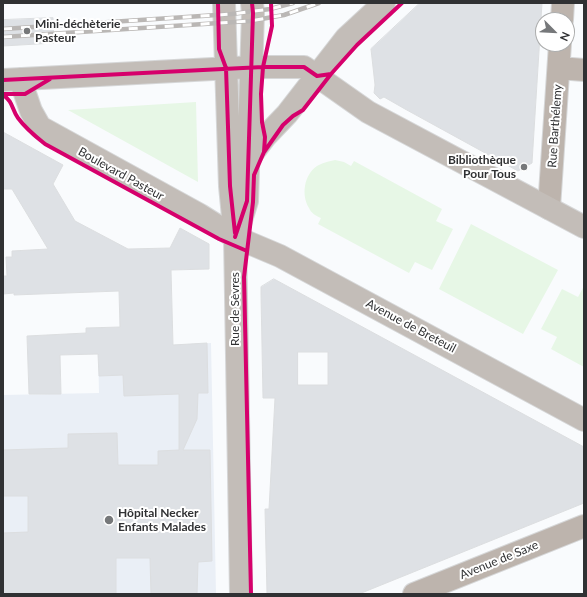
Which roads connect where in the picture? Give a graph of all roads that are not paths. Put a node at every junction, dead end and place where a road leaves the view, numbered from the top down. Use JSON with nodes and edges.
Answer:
{"nodes":[{"id":1,"x":224,"y":3,"type":"edge"},
{"id":2,"x":384,"y":3,"type":"edge"},
{"id":3,"x":252,"y":8,"type":"edge"},
{"id":4,"x":560,"y":52,"type":"edge"},
{"id":5,"x":251,"y":67,"type":"junction"},
{"id":6,"x":226,"y":68,"type":"junction"},
{"id":7,"x":559,"y":68,"type":"junction"},
{"id":8,"x":584,"y":70,"type":"edge"},
{"id":9,"x":317,"y":76,"type":"junction"},
{"id":10,"x":12,"y":79,"type":"edge"},
{"id":11,"x":249,"y":158,"type":"junction"},
{"id":12,"x":549,"y":208,"type":"junction"},
{"id":13,"x":584,"y":227,"type":"edge"},
{"id":14,"x":235,"y":236,"type":"junction"},
{"id":15,"x":584,"y":420,"type":"edge"},
{"id":16,"x":584,"y":526,"type":"edge"},
{"id":17,"x":241,"y":594,"type":"edge"},
{"id":18,"x":414,"y":594,"type":"edge"}],
"edges":[{"from":1,"to":6,"type":"main road","name":"Rue de Sèvres"},
{"from":2,"to":9,"type":"main road"},
{"from":3,"to":5,"type":"main road","name":"Rue de Sèvres"},
{"from":4,"to":7,"type":"street","name":"Rue Barthélemy"},
{"from":5,"to":6,"type":"main road","name":"Boulevard Pasteur"},
{"from":5,"to":9,"type":"main road","name":"Boulevard Pasteur"},
{"from":5,"to":11,"type":"main road","name":"Rue de Sèvres"},
{"from":6,"to":10,"type":"main road","name":"Boulevard Pasteur"},
{"from":6,"to":14,"type":"main road","name":"Rue de Sèvres"},
{"from":7,"to":8,"type":"street"},
{"from":7,"to":12,"type":"street","name":"Rue Barthélemy"},
{"from":9,"to":11,"type":"main road"},
{"from":9,"to":12,"type":"main road"},
{"from":10,"to":14,"type":"main road","name":"Boulevard Pasteur"},
{"from":11,"to":14,"type":"main road","name":"Rue de Sèvres"},
{"from":12,"to":13,"type":"main road"},
{"from":14,"to":15,"type":"main road","name":"Avenue de Breteuil"},
{"from":14,"to":17,"type":"main road","name":"Rue de Sèvres"},
{"from":16,"to":18,"type":"street","name":"Avenue de Saxe"}]}
